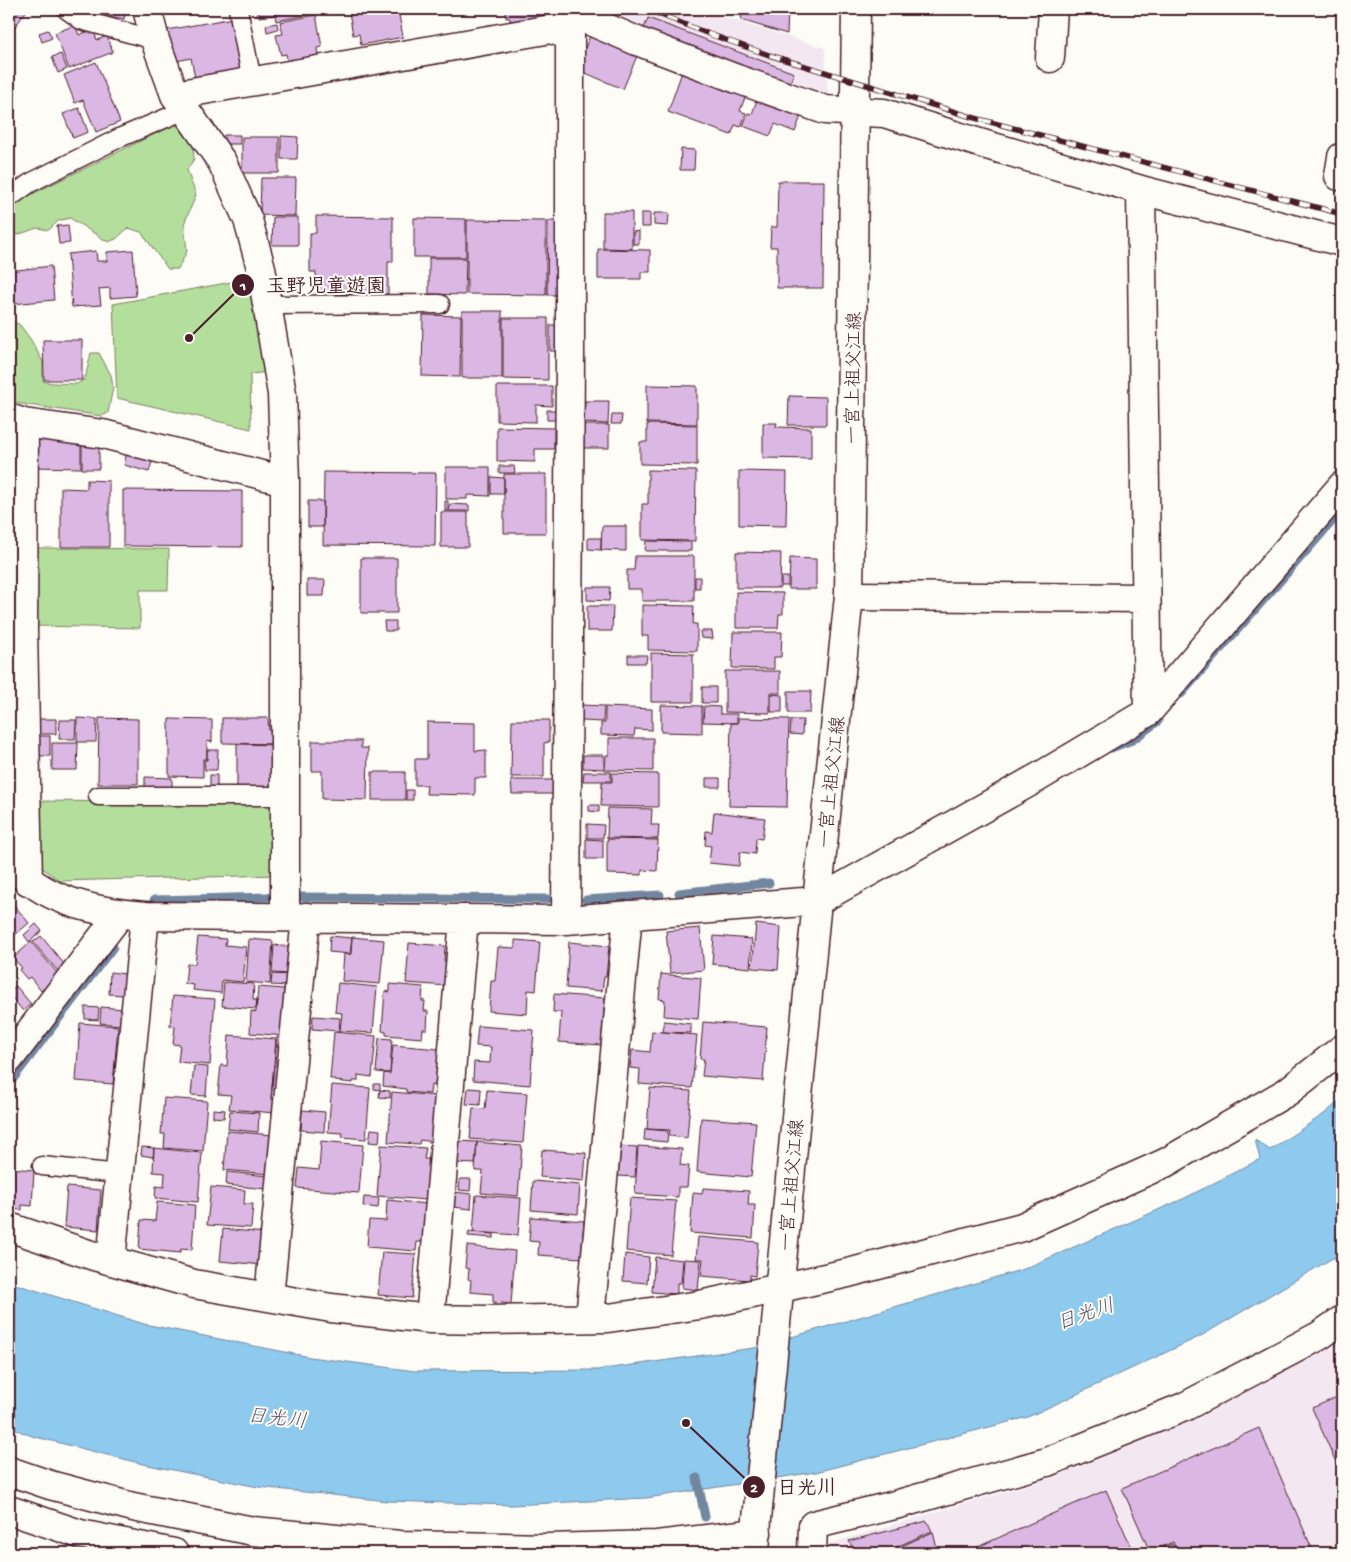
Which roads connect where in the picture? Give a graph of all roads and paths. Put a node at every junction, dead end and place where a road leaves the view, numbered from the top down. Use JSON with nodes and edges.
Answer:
{"nodes":[{"id":1,"x":66,"y":9,"type":"edge"},
{"id":2,"x":147,"y":9,"type":"edge"},
{"id":3,"x":238,"y":9,"type":"edge"},
{"id":4,"x":856,"y":9,"type":"edge"},
{"id":5,"x":1053,"y":9,"type":"edge"},
{"id":6,"x":567,"y":19,"type":"edge"},
{"id":7,"x":155,"y":40,"type":"junction"},
{"id":8,"x":1050,"y":58,"type":"dead end"},
{"id":9,"x":252,"y":81,"type":"junction"},
{"id":10,"x":180,"y":102,"type":"junction"},
{"id":11,"x":855,"y":111,"type":"junction"},
{"id":12,"x":1141,"y":190,"type":"junction"},
{"id":13,"x":9,"y":198,"type":"edge"},
{"id":14,"x":1342,"y":242,"type":"edge"},
{"id":15,"x":440,"y":304,"type":"dead end"},
{"id":16,"x":268,"y":305,"type":"junction"},
{"id":17,"x":16,"y":420,"type":"edge"},
{"id":18,"x":285,"y":481,"type":"junction"},
{"id":19,"x":1342,"y":486,"type":"edge"},
{"id":20,"x":849,"y":596,"type":"junction"},
{"id":21,"x":1146,"y":598,"type":"junction"},
{"id":22,"x":1148,"y":712,"type":"junction"},
{"id":23,"x":98,"y":796,"type":"dead end"},
{"id":24,"x":285,"y":796,"type":"junction"},
{"id":25,"x":9,"y":861,"type":"edge"},
{"id":26,"x":28,"y":881,"type":"junction"},
{"id":27,"x":817,"y":901,"type":"junction"},
{"id":28,"x":133,"y":915,"type":"junction"},
{"id":29,"x":628,"y":915,"type":"junction"},
{"id":30,"x":296,"y":917,"type":"junction"},
{"id":31,"x":464,"y":919,"type":"junction"},
{"id":32,"x":566,"y":920,"type":"junction"},
{"id":33,"x":1342,"y":1049,"type":"edge"},
{"id":34,"x":9,"y":1059,"type":"edge"},
{"id":35,"x":42,"y":1166,"type":"dead end"},
{"id":36,"x":120,"y":1174,"type":"junction"},
{"id":37,"x":9,"y":1227,"type":"edge"},
{"id":38,"x":111,"y":1261,"type":"junction"},
{"id":39,"x":779,"y":1294,"type":"junction"},
{"id":40,"x":270,"y":1297,"type":"junction"},
{"id":41,"x":590,"y":1318,"type":"junction"},
{"id":42,"x":430,"y":1319,"type":"junction"},
{"id":43,"x":1342,"y":1320,"type":"edge"},
{"id":44,"x":9,"y":1471,"type":"edge"},
{"id":45,"x":9,"y":1510,"type":"edge"},
{"id":46,"x":757,"y":1535,"type":"edge"},
{"id":47,"x":648,"y":1549,"type":"edge"},
{"id":48,"x":174,"y":1553,"type":"edge"},
{"id":49,"x":812,"y":1553,"type":"edge"}],
"edges":[{"from":1,"to":7,"type":"lane"},
{"from":2,"to":7,"type":"street"},
{"from":3,"to":9,"type":"lane"},
{"from":4,"to":11,"type":"street","name":"一宮上祖父江線"},
{"from":5,"to":8,"type":"street"},
{"from":6,"to":9,"type":"street"},
{"from":6,"to":11,"type":"street"},
{"from":6,"to":32,"type":"street"},
{"from":7,"to":10,"type":"street"},
{"from":9,"to":10,"type":"street"},
{"from":10,"to":13,"type":"lane"},
{"from":10,"to":16,"type":"street"},
{"from":11,"to":12,"type":"street"},
{"from":11,"to":20,"type":"street","name":"一宮上祖父江線"},
{"from":12,"to":14,"type":"street"},
{"from":12,"to":21,"type":"street"},
{"from":15,"to":16,"type":"lane"},
{"from":16,"to":18,"type":"street"},
{"from":17,"to":18,"type":"street"},
{"from":17,"to":26,"type":"street"},
{"from":18,"to":24,"type":"street"},
{"from":19,"to":22,"type":"street"},
{"from":20,"to":21,"type":"street"},
{"from":20,"to":27,"type":"street","name":"一宮上祖父江線"},
{"from":21,"to":22,"type":"street"},
{"from":22,"to":27,"type":"street"},
{"from":23,"to":24,"type":"lane"},
{"from":24,"to":30,"type":"street"},
{"from":25,"to":26,"type":"street"},
{"from":26,"to":28,"type":"street"},
{"from":27,"to":29,"type":"street"},
{"from":27,"to":39,"type":"street","name":"一宮上祖父江線"},
{"from":28,"to":30,"type":"street"},
{"from":28,"to":34,"type":"street"},
{"from":28,"to":36,"type":"street"},
{"from":29,"to":32,"type":"street"},
{"from":29,"to":41,"type":"street"},
{"from":30,"to":31,"type":"street"},
{"from":30,"to":40,"type":"street"},
{"from":31,"to":32,"type":"street"},
{"from":31,"to":42,"type":"street"},
{"from":33,"to":39,"type":"street"},
{"from":35,"to":36,"type":"lane"},
{"from":36,"to":38,"type":"street"},
{"from":37,"to":38,"type":"street"},
{"from":38,"to":40,"type":"street"},
{"from":39,"to":41,"type":"street"},
{"from":39,"to":46,"type":"street","name":"一宮上祖父江線"},
{"from":40,"to":42,"type":"street"},
{"from":41,"to":42,"type":"street"},
{"from":43,"to":49,"type":"street"},
{"from":44,"to":47,"type":"street"},
{"from":45,"to":48,"type":"street"},
{"from":46,"to":47,"type":"street"}]}
